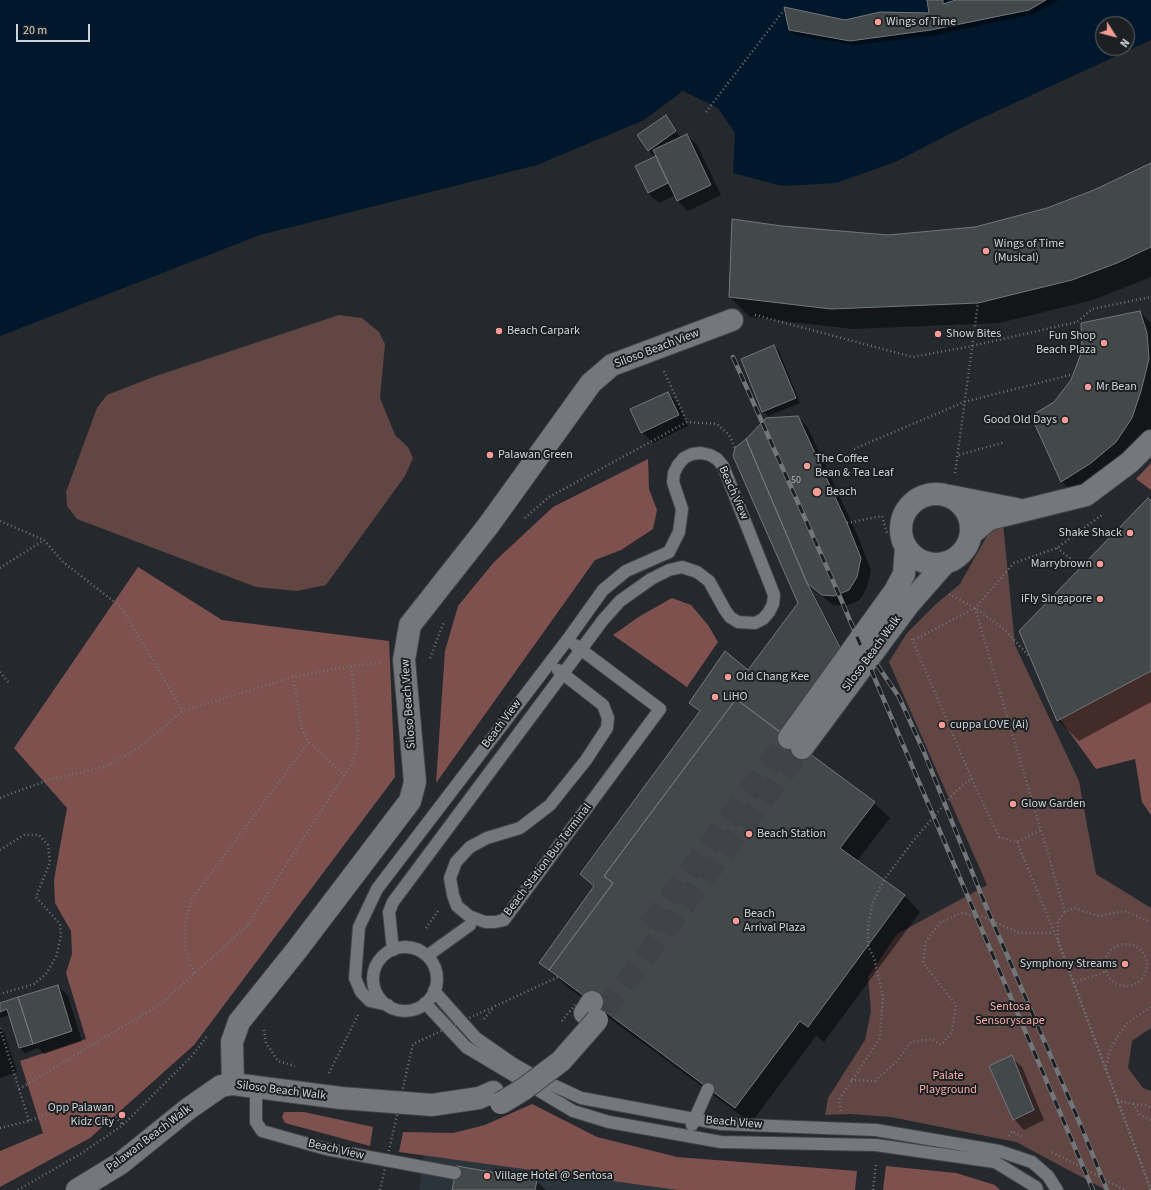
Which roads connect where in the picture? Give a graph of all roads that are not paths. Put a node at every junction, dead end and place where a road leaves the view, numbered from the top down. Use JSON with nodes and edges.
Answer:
{"nodes":[{"id":1,"x":732,"y":320,"type":"road end"},
{"id":2,"x":1151,"y":441,"type":"edge"},
{"id":3,"x":947,"y":495,"type":"junction"},
{"id":4,"x":1021,"y":510,"type":"junction"},
{"id":5,"x":971,"y":534,"type":"junction"},
{"id":6,"x":906,"y":547,"type":"junction"},
{"id":7,"x":946,"y":563,"type":"junction"},
{"id":8,"x":568,"y":639,"type":"junction"},
{"id":9,"x":582,"y":649,"type":"junction"},
{"id":10,"x":550,"y":662,"type":"junction"},
{"id":11,"x":564,"y":675,"type":"junction"},
{"id":12,"x":470,"y":924,"type":"dead end"},
{"id":13,"x":393,"y":950,"type":"junction"},
{"id":14,"x":427,"y":956,"type":"junction"},
{"id":15,"x":434,"y":991,"type":"junction"},
{"id":16,"x":425,"y":1003,"type":"junction"},
{"id":17,"x":388,"y":1005,"type":"junction"},
{"id":18,"x":594,"y":1012,"type":"tunnel mouth"},
{"id":19,"x":227,"y":1085,"type":"junction"},
{"id":20,"x":256,"y":1088,"type":"junction"},
{"id":21,"x":708,"y":1089,"type":"dead end"},
{"id":22,"x":694,"y":1119,"type":"junction"},
{"id":23,"x":688,"y":1136,"type":"junction"},
{"id":24,"x":455,"y":1173,"type":"dead end"},
{"id":25,"x":77,"y":1190,"type":"edge"},
{"id":26,"x":1037,"y":1190,"type":"edge"},
{"id":27,"x":1056,"y":1190,"type":"edge"}],
"edges":[{"from":1,"to":19,"type":"street","name":"Siloso Beach View"},
{"from":2,"to":4,"type":"street","name":"Siloso Beach Walk"},
{"from":3,"to":4,"type":"street","name":"Siloso Beach Walk"},
{"from":3,"to":5,"type":"street"},
{"from":3,"to":6,"type":"street","name":"Siloso Beach Walk"},
{"from":4,"to":5,"type":"street","name":"Siloso Beach Walk"},
{"from":5,"to":7,"type":"street","name":"Siloso Beach Walk"},
{"from":6,"to":7,"type":"street"},
{"from":6,"to":7,"type":"street","name":"Siloso Beach Walk"},
{"from":8,"to":9,"type":"lane","name":"Beach Station Bus Terminal"},
{"from":8,"to":9,"type":"lane","name":"Beach View"},
{"from":8,"to":10,"type":"lane","name":"Beach View"},
{"from":9,"to":11,"type":"lane","name":"Beach View"},
{"from":9,"to":11,"type":"lane","name":"Beach Station Bus Terminal"},
{"from":10,"to":11,"type":"lane","name":"Beach Station Bus Terminal"},
{"from":10,"to":17,"type":"lane","name":"Beach View"},
{"from":11,"to":13,"type":"lane","name":"Beach View"},
{"from":12,"to":14,"type":"lane"},
{"from":13,"to":14,"type":"lane"},
{"from":13,"to":17,"type":"lane"},
{"from":14,"to":15,"type":"lane"},
{"from":15,"to":16,"type":"lane"},
{"from":15,"to":22,"type":"lane","name":"Beach View"},
{"from":16,"to":17,"type":"lane","name":"Beach View"},
{"from":16,"to":23,"type":"lane","name":"Beach View"},
{"from":18,"to":20,"type":"street","name":"Siloso Beach Walk"},
{"from":19,"to":20,"type":"street","name":"Siloso Beach Walk"},
{"from":19,"to":25,"type":"street","name":"Palawan Beach Walk"},
{"from":20,"to":24,"type":"lane","name":"Beach View"},
{"from":21,"to":22,"type":"lane"},
{"from":22,"to":23,"type":"lane"},
{"from":22,"to":27,"type":"lane","name":"Beach View"},
{"from":23,"to":26,"type":"lane","name":"Beach View"}]}
